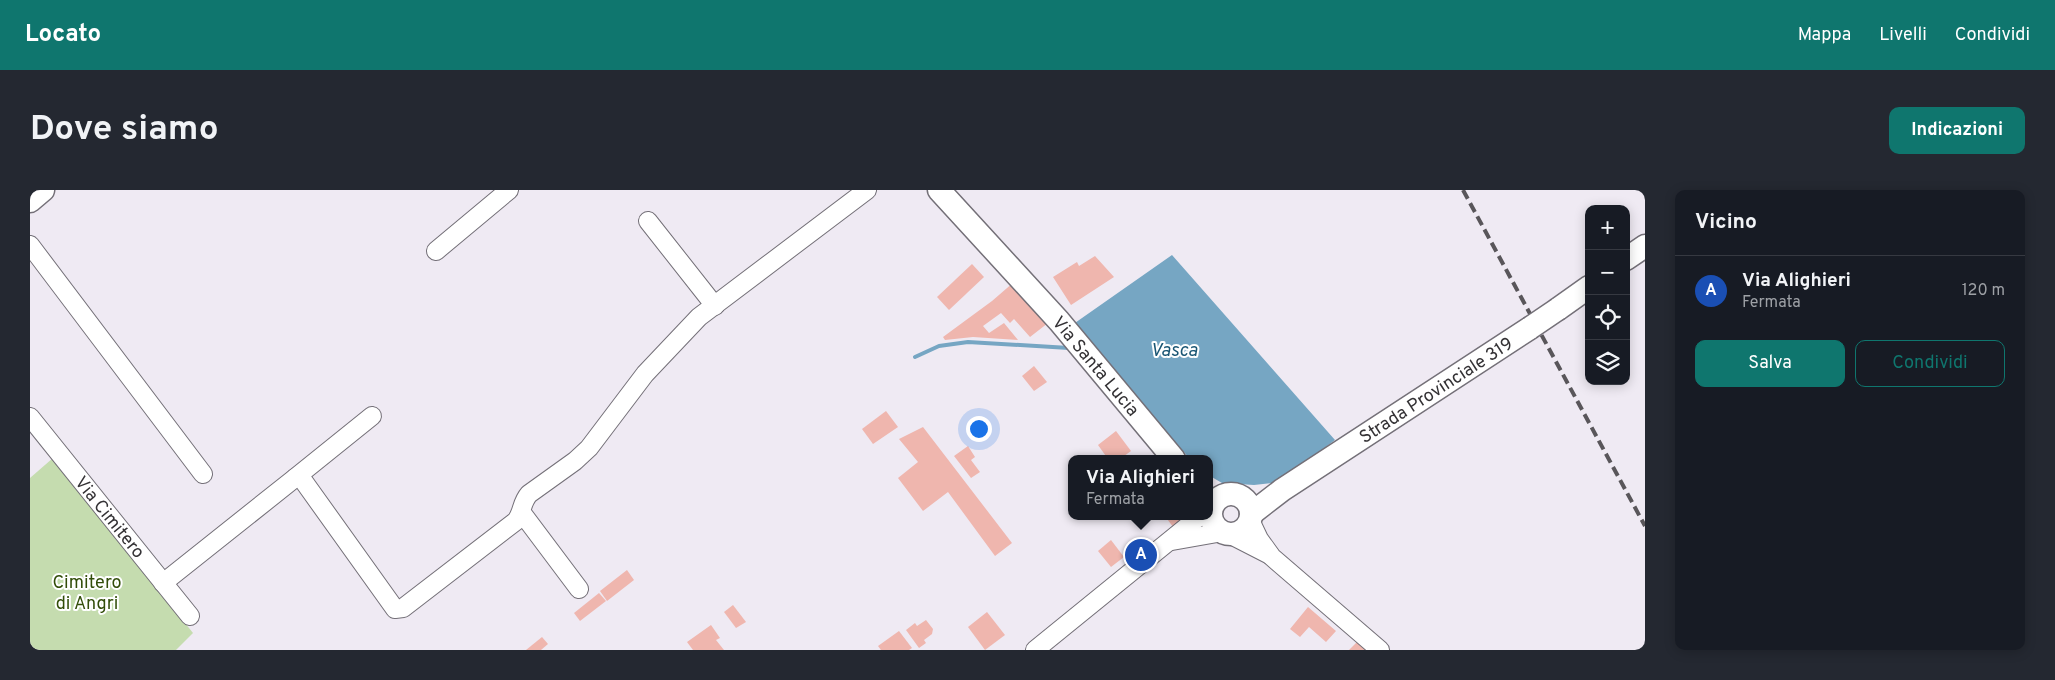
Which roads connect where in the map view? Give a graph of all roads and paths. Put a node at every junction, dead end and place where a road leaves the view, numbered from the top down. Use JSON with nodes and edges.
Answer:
{"nodes":[{"id":1,"x":43,"y":190,"type":"edge"},
{"id":2,"x":508,"y":190,"type":"edge"},
{"id":3,"x":867,"y":190,"type":"edge"},
{"id":4,"x":939,"y":190,"type":"edge"},
{"id":5,"x":30,"y":201,"type":"edge"},
{"id":6,"x":648,"y":221,"type":"dead end"},
{"id":7,"x":30,"y":245,"type":"edge"},
{"id":8,"x":1645,"y":246,"type":"edge"},
{"id":9,"x":436,"y":251,"type":"dead end"},
{"id":10,"x":1630,"y":257,"type":"edge"},
{"id":11,"x":1585,"y":290,"type":"edge"},
{"id":12,"x":715,"y":306,"type":"junction"},
{"id":13,"x":372,"y":416,"type":"dead end"},
{"id":14,"x":30,"y":417,"type":"edge"},
{"id":15,"x":1171,"y":455,"type":"edge"},
{"id":16,"x":203,"y":474,"type":"dead end"},
{"id":17,"x":295,"y":478,"type":"junction"},
{"id":18,"x":1213,"y":486,"type":"edge"},
{"id":19,"x":1213,"y":504,"type":"edge"},
{"id":20,"x":1242,"y":506,"type":"junction"},
{"id":21,"x":522,"y":513,"type":"junction"},
{"id":22,"x":1194,"y":520,"type":"edge"},
{"id":23,"x":1212,"y":520,"type":"edge"},
{"id":24,"x":1226,"y":533,"type":"junction"},
{"id":25,"x":1167,"y":542,"type":"junction"},
{"id":26,"x":1272,"y":557,"type":"junction"},
{"id":27,"x":163,"y":583,"type":"junction"},
{"id":28,"x":579,"y":589,"type":"dead end"},
{"id":29,"x":190,"y":616,"type":"dead end"},
{"id":30,"x":1035,"y":650,"type":"edge"},
{"id":31,"x":1380,"y":650,"type":"edge"}],
"edges":[{"from":1,"to":5,"type":"main road"},
{"from":2,"to":9,"type":"street"},
{"from":3,"to":12,"type":"street"},
{"from":4,"to":15,"type":"main road","name":"Via Santa Lucia"},
{"from":6,"to":12,"type":"street"},
{"from":7,"to":16,"type":"street"},
{"from":8,"to":10,"type":"main road"},
{"from":11,"to":20,"type":"main road","name":"Strada Provinciale 319","bridge":true},
{"from":12,"to":21,"type":"street"},
{"from":13,"to":17,"type":"street"},
{"from":14,"to":27,"type":"street","name":"Via Cimitero"},
{"from":17,"to":21,"type":"street"},
{"from":17,"to":27,"type":"street"},
{"from":18,"to":20,"type":"main road"},
{"from":19,"to":20,"type":"main road"},
{"from":20,"to":24,"type":"main road"},
{"from":20,"to":26,"type":"street"},
{"from":21,"to":28,"type":"street"},
{"from":22,"to":25,"type":"street"},
{"from":23,"to":24,"type":"main road"},
{"from":24,"to":25,"type":"street"},
{"from":24,"to":26,"type":"street"},
{"from":25,"to":30,"type":"street"},
{"from":26,"to":31,"type":"street"},
{"from":27,"to":29,"type":"street","name":"Via Cimitero"}]}
